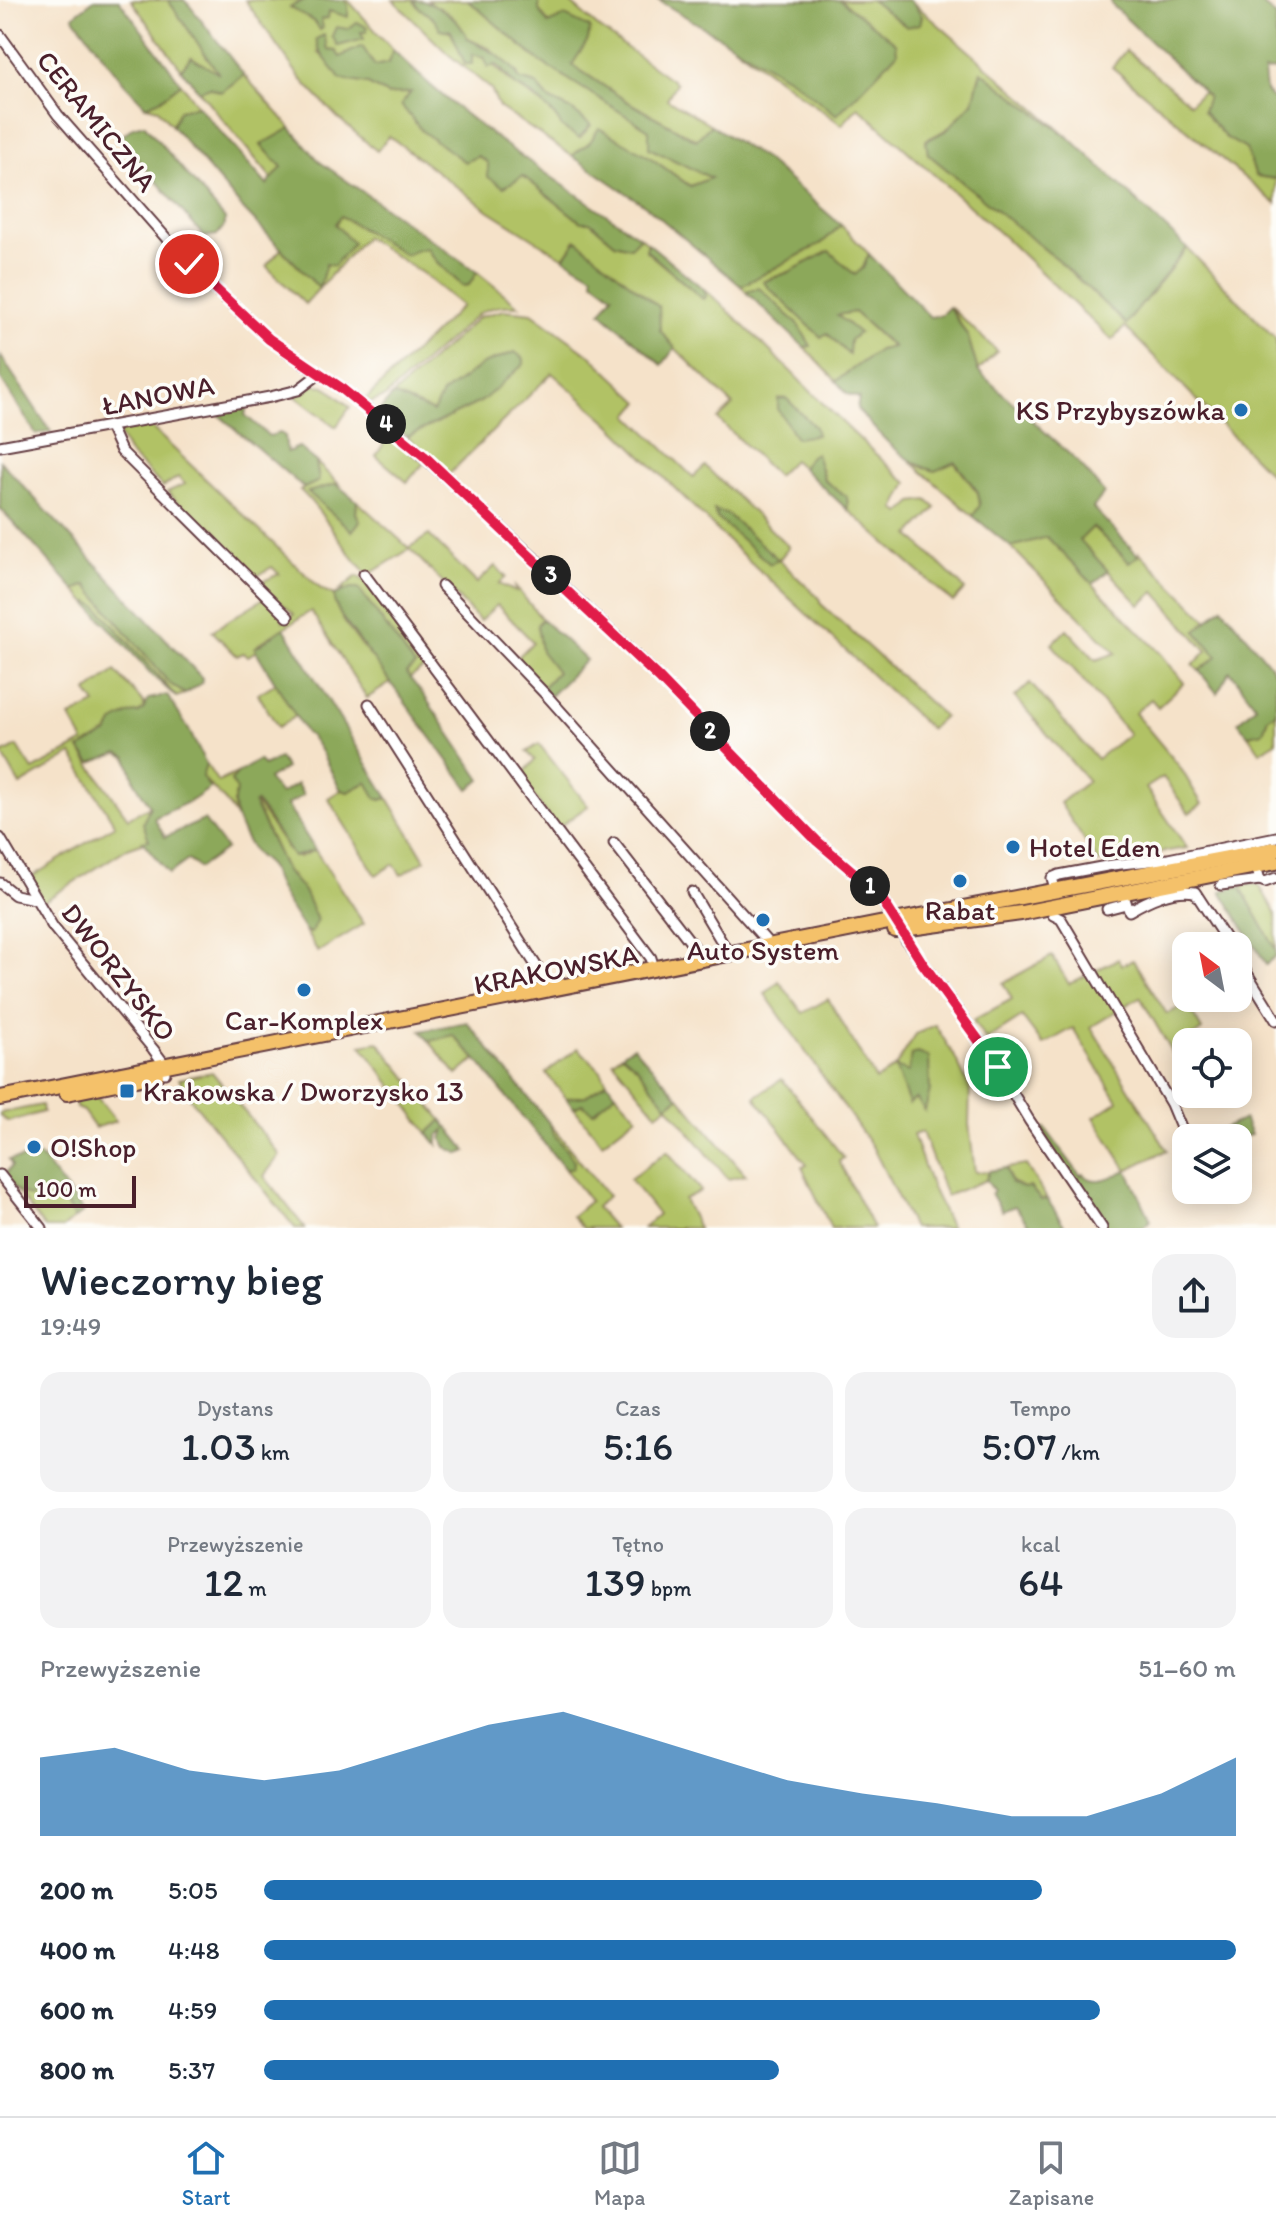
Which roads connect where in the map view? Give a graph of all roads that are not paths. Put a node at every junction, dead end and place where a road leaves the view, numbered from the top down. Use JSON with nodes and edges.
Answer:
{"nodes":[{"id":1,"x":0,"y":35,"type":"edge"},
{"id":2,"x":319,"y":374,"type":"junction"},
{"id":3,"x":110,"y":427,"type":"junction"},
{"id":4,"x":0,"y":446,"type":"edge"},
{"id":5,"x":364,"y":574,"type":"dead end"},
{"id":6,"x":442,"y":586,"type":"dead end"},
{"id":7,"x":288,"y":617,"type":"dead end"},
{"id":8,"x":369,"y":704,"type":"dead end"},
{"id":9,"x":1276,"y":837,"type":"edge"},
{"id":10,"x":0,"y":838,"type":"edge"},
{"id":11,"x":614,"y":843,"type":"dead end"},
{"id":12,"x":1276,"y":849,"type":"edge"},
{"id":13,"x":1276,"y":862,"type":"edge"},
{"id":14,"x":1258,"y":873,"type":"junction"},
{"id":15,"x":1276,"y":878,"type":"edge"},
{"id":16,"x":0,"y":883,"type":"edge"},
{"id":17,"x":1221,"y":885,"type":"dead end"},
{"id":18,"x":692,"y":892,"type":"dead end"},
{"id":19,"x":1056,"y":892,"type":"junction"},
{"id":20,"x":1124,"y":898,"type":"junction"},
{"id":21,"x":35,"y":899,"type":"junction"},
{"id":22,"x":1107,"y":909,"type":"dead end"},
{"id":23,"x":1053,"y":915,"type":"dead end"},
{"id":24,"x":898,"y":925,"type":"junction"},
{"id":25,"x":1221,"y":932,"type":"edge"},
{"id":26,"x":770,"y":945,"type":"junction"},
{"id":27,"x":729,"y":954,"type":"junction"},
{"id":28,"x":700,"y":959,"type":"junction"},
{"id":29,"x":654,"y":968,"type":"junction"},
{"id":30,"x":1252,"y":981,"type":"edge"},
{"id":31,"x":551,"y":989,"type":"junction"},
{"id":32,"x":1276,"y":1020,"type":"edge"},
{"id":33,"x":164,"y":1069,"type":"junction"},
{"id":34,"x":0,"y":1098,"type":"edge"},
{"id":35,"x":0,"y":1106,"type":"edge"},
{"id":36,"x":1179,"y":1124,"type":"edge"},
{"id":37,"x":0,"y":1175,"type":"edge"},
{"id":38,"x":42,"y":1228,"type":"edge"},
{"id":39,"x":1102,"y":1228,"type":"edge"}],
"edges":[{"from":1,"to":2,"type":"street","name":"CERAMICZNA"},
{"from":2,"to":3,"type":"street","name":"ŁANOWA"},
{"from":2,"to":24,"type":"street","name":"CERAMICZNA"},
{"from":3,"to":4,"type":"street","name":"ŁANOWA"},
{"from":3,"to":7,"type":"street"},
{"from":5,"to":29,"type":"street","name":"KRAKOWSKA"},
{"from":6,"to":26,"type":"street"},
{"from":8,"to":31,"type":"street"},
{"from":9,"to":19,"type":"street"},
{"from":10,"to":21,"type":"street","name":"DWORZYSKO"},
{"from":11,"to":28,"type":"street"},
{"from":12,"to":19,"type":"main road","name":"KRAKOWSKA"},
{"from":13,"to":14,"type":"main road","name":"KRAKOWSKA"},
{"from":14,"to":15,"type":"street","name":"KRAKOWSKA"},
{"from":14,"to":17,"type":"street","name":"KRAKOWSKA"},
{"from":14,"to":20,"type":"main road","name":"KRAKOWSKA"},
{"from":16,"to":21,"type":"street","name":"DWORZYSKO"},
{"from":18,"to":27,"type":"street"},
{"from":19,"to":24,"type":"main road","name":"KRAKOWSKA"},
{"from":20,"to":22,"type":"street"},
{"from":20,"to":24,"type":"main road","name":"KRAKOWSKA"},
{"from":20,"to":25,"type":"street","name":"KRAKOWSKA"},
{"from":21,"to":33,"type":"street","name":"DWORZYSKO"},
{"from":23,"to":36,"type":"street"},
{"from":24,"to":26,"type":"main road","name":"KRAKOWSKA"},
{"from":24,"to":33,"type":"main road","name":"KRAKOWSKA"},
{"from":24,"to":39,"type":"street","name":"CERAMICZNA"},
{"from":26,"to":27,"type":"main road","name":"KRAKOWSKA"},
{"from":27,"to":28,"type":"main road","name":"KRAKOWSKA"},
{"from":28,"to":29,"type":"main road","name":"KRAKOWSKA"},
{"from":29,"to":31,"type":"main road","name":"KRAKOWSKA"},
{"from":30,"to":32,"type":"street"},
{"from":31,"to":33,"type":"main road","name":"KRAKOWSKA"},
{"from":33,"to":34,"type":"main road","name":"KRAKOWSKA"},
{"from":33,"to":35,"type":"main road","name":"KRAKOWSKA"},
{"from":37,"to":38,"type":"street"}]}
